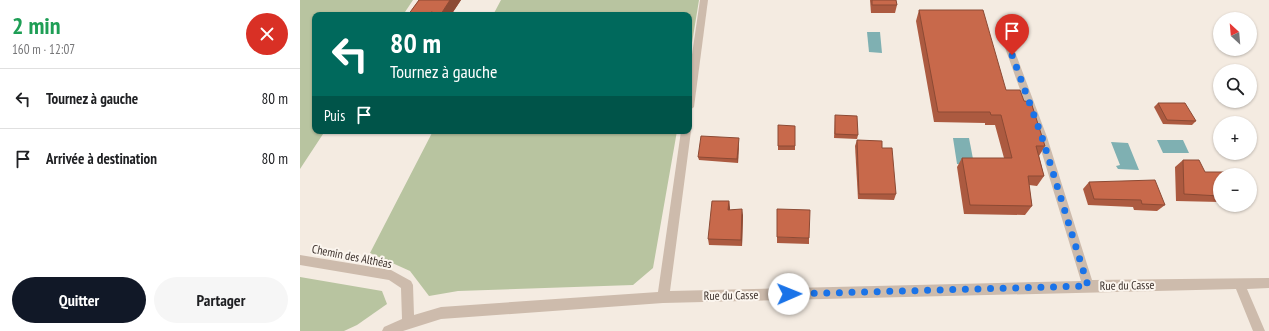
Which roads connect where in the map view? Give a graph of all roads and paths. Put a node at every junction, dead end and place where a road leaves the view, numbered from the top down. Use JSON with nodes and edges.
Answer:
{"nodes":[{"id":1,"x":704,"y":0,"type":"edge"},
{"id":2,"x":1002,"y":28,"type":"dead end"},
{"id":3,"x":692,"y":86,"type":"edge"},
{"id":4,"x":686,"y":134,"type":"edge"},
{"id":5,"x":300,"y":260,"type":"edge"},
{"id":6,"x":1238,"y":283,"type":"junction"},
{"id":7,"x":1269,"y":284,"type":"edge"},
{"id":8,"x":1088,"y":286,"type":"junction"},
{"id":9,"x":663,"y":297,"type":"junction"},
{"id":10,"x":408,"y":323,"type":"junction"},
{"id":11,"x":388,"y":331,"type":"edge"},
{"id":12,"x":1259,"y":331,"type":"edge"}],
"edges":[{"from":1,"to":3,"type":"street"},
{"from":2,"to":8,"type":"street"},
{"from":4,"to":9,"type":"street"},
{"from":5,"to":10,"type":"street","name":"Chemin des Althéas"},
{"from":6,"to":7,"type":"street","name":"Rue du Casse"},
{"from":6,"to":8,"type":"street","name":"Rue du Casse"},
{"from":6,"to":12,"type":"street"},
{"from":8,"to":9,"type":"street","name":"Rue du Casse"},
{"from":9,"to":10,"type":"street","name":"Rue du Casse"},
{"from":10,"to":11,"type":"street","name":"Rue du Casse"}]}
